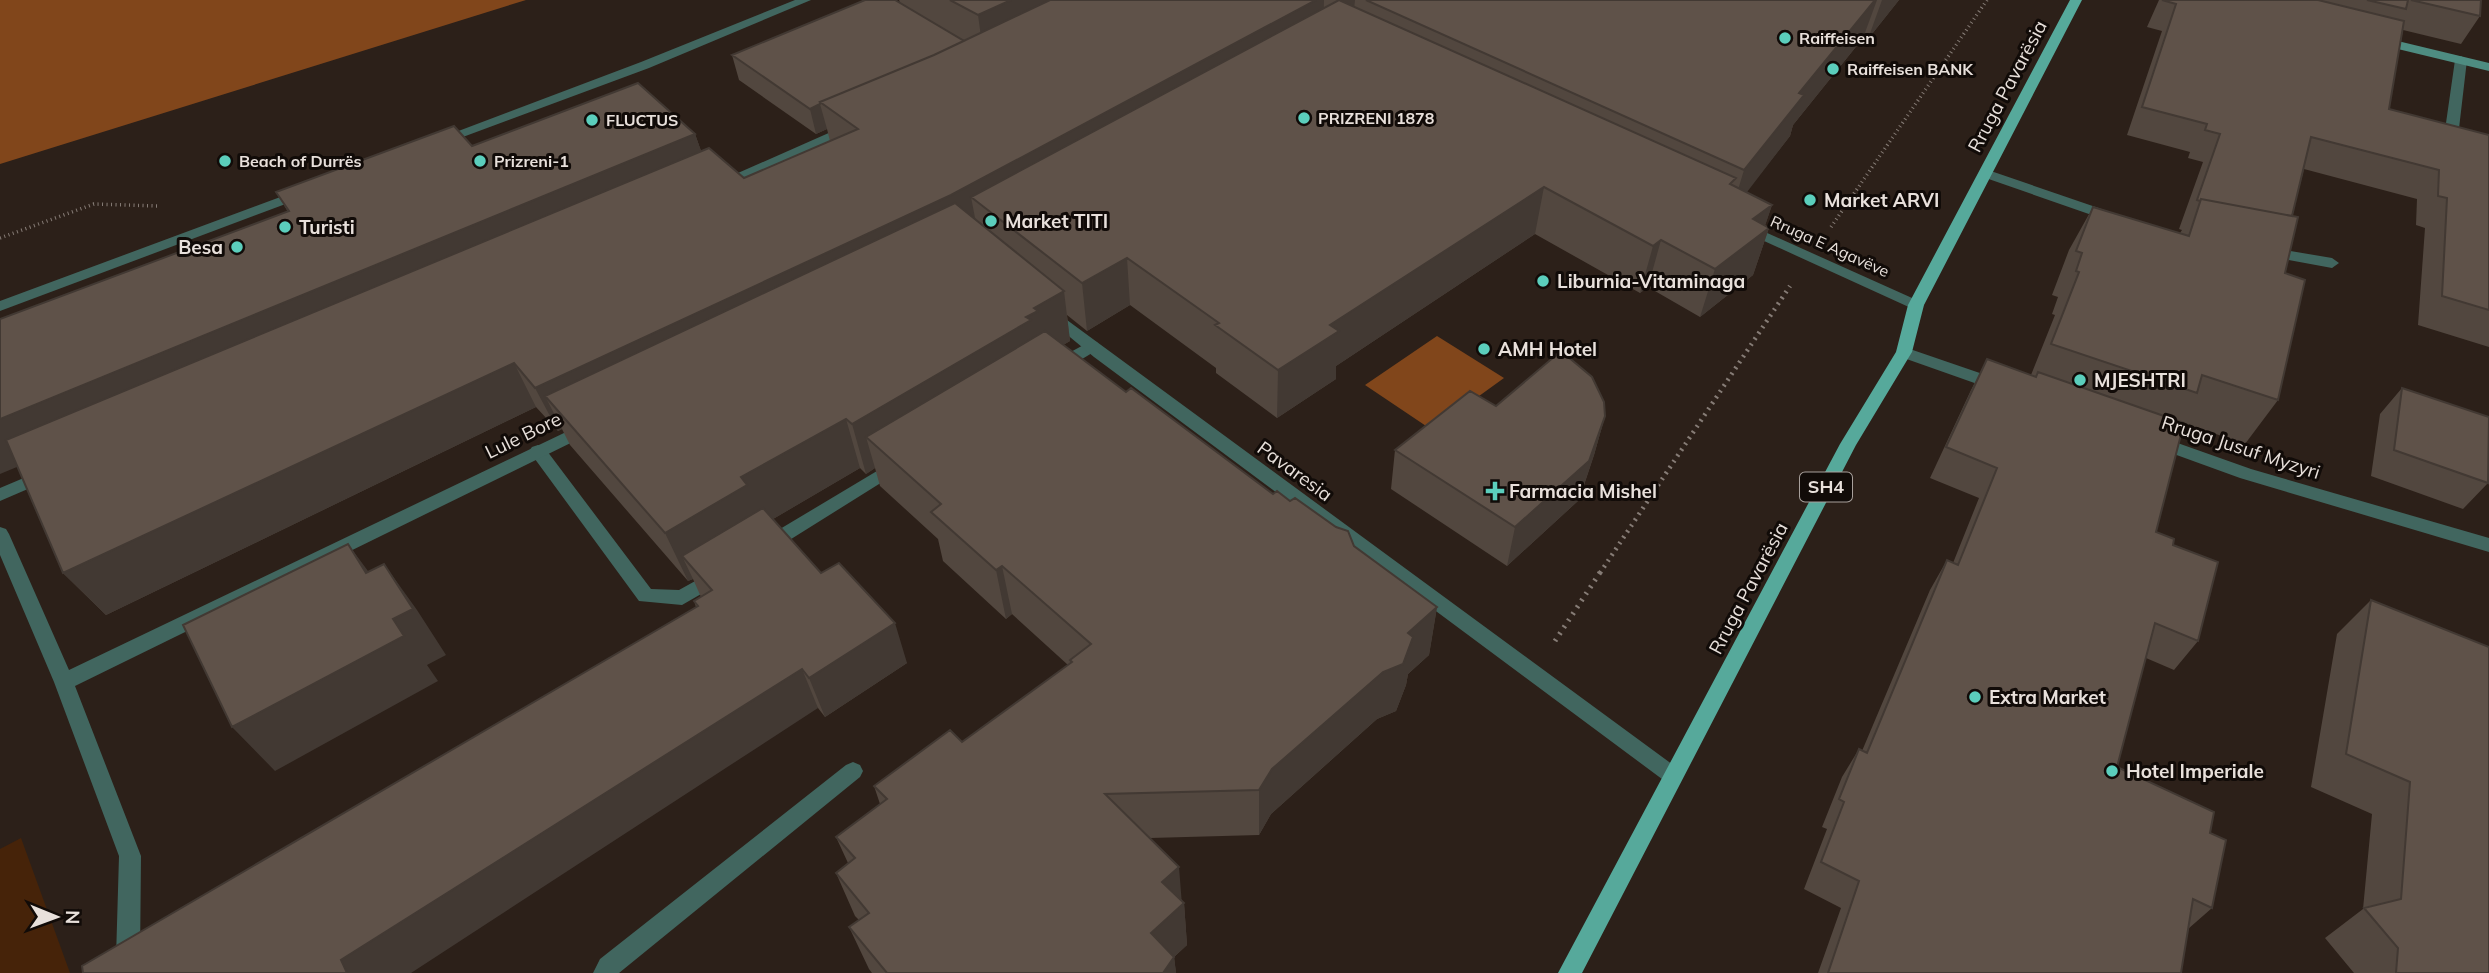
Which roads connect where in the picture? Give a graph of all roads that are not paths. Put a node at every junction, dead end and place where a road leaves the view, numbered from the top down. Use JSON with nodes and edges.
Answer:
{"nodes":[{"id":1,"x":805,"y":0,"type":"edge"},
{"id":2,"x":2076,"y":0,"type":"edge"},
{"id":3,"x":2368,"y":38,"type":"edge"},
{"id":4,"x":2461,"y":60,"type":"junction"},
{"id":5,"x":2489,"y":66,"type":"edge"},
{"id":6,"x":867,"y":121,"type":"edge"},
{"id":7,"x":2451,"y":137,"type":"edge"},
{"id":8,"x":425,"y":147,"type":"edge"},
{"id":9,"x":1985,"y":173,"type":"junction"},
{"id":10,"x":321,"y":186,"type":"edge"},
{"id":11,"x":699,"y":193,"type":"edge"},
{"id":12,"x":1736,"y":223,"type":"edge"},
{"id":13,"x":2130,"y":223,"type":"edge"},
{"id":14,"x":2253,"y":250,"type":"edge"},
{"id":15,"x":2332,"y":262,"type":"dead end"},
{"id":16,"x":1039,"y":303,"type":"edge"},
{"id":17,"x":1916,"y":305,"type":"junction"},
{"id":18,"x":0,"y":306,"type":"edge"},
{"id":19,"x":1091,"y":346,"type":"junction"},
{"id":20,"x":1904,"y":352,"type":"junction"},
{"id":21,"x":1045,"y":374,"type":"edge"},
{"id":22,"x":2023,"y":394,"type":"edge"},
{"id":23,"x":601,"y":421,"type":"edge"},
{"id":24,"x":2141,"y":436,"type":"edge"},
{"id":25,"x":538,"y":451,"type":"junction"},
{"id":26,"x":908,"y":458,"type":"edge"},
{"id":27,"x":62,"y":468,"type":"edge"},
{"id":28,"x":0,"y":495,"type":"edge"},
{"id":29,"x":0,"y":534,"type":"edge"},
{"id":30,"x":2489,"y":545,"type":"edge"},
{"id":31,"x":749,"y":556,"type":"edge"},
{"id":32,"x":727,"y":570,"type":"edge"},
{"id":33,"x":64,"y":682,"type":"junction"},
{"id":34,"x":853,"y":771,"type":"dead end"},
{"id":35,"x":1673,"y":776,"type":"junction"},
{"id":36,"x":124,"y":973,"type":"edge"},
{"id":37,"x":605,"y":973,"type":"edge"},
{"id":38,"x":1570,"y":973,"type":"edge"}],
"edges":[{"from":1,"to":8,"type":"street"},
{"from":2,"to":9,"type":"main road","name":"Rruga Pavarësia","number":"SH4"},
{"from":3,"to":4,"type":"street"},
{"from":4,"to":5,"type":"street"},
{"from":4,"to":7,"type":"street"},
{"from":6,"to":11,"type":"street"},
{"from":9,"to":13,"type":"street"},
{"from":9,"to":17,"type":"main road","name":"Rruga Pavarësia","number":"SH4"},
{"from":10,"to":18,"type":"street"},
{"from":12,"to":17,"type":"street","name":"Rruga E Agavëve"},
{"from":14,"to":15,"type":"street"},
{"from":16,"to":19,"type":"street","name":"Pavaresia"},
{"from":17,"to":20,"type":"main road","name":"Rruga Pavarësia","number":"SH4"},
{"from":19,"to":21,"type":"street"},
{"from":19,"to":35,"type":"street","name":"Pavaresia"},
{"from":20,"to":22,"type":"street"},
{"from":20,"to":35,"type":"main road","name":"Rruga Pavarësia","number":"SH4"},
{"from":23,"to":25,"type":"street","name":"Lule Bore"},
{"from":24,"to":30,"type":"street","name":"Rruga Jusuf Myzyri"},
{"from":25,"to":32,"type":"street"},
{"from":25,"to":33,"type":"street","name":"Lule Bore"},
{"from":26,"to":31,"type":"street"},
{"from":27,"to":28,"type":"street"},
{"from":29,"to":33,"type":"street"},
{"from":33,"to":36,"type":"street"},
{"from":34,"to":37,"type":"street"},
{"from":35,"to":38,"type":"main road","name":"Rruga Pavarësia","number":"SH4"}]}
